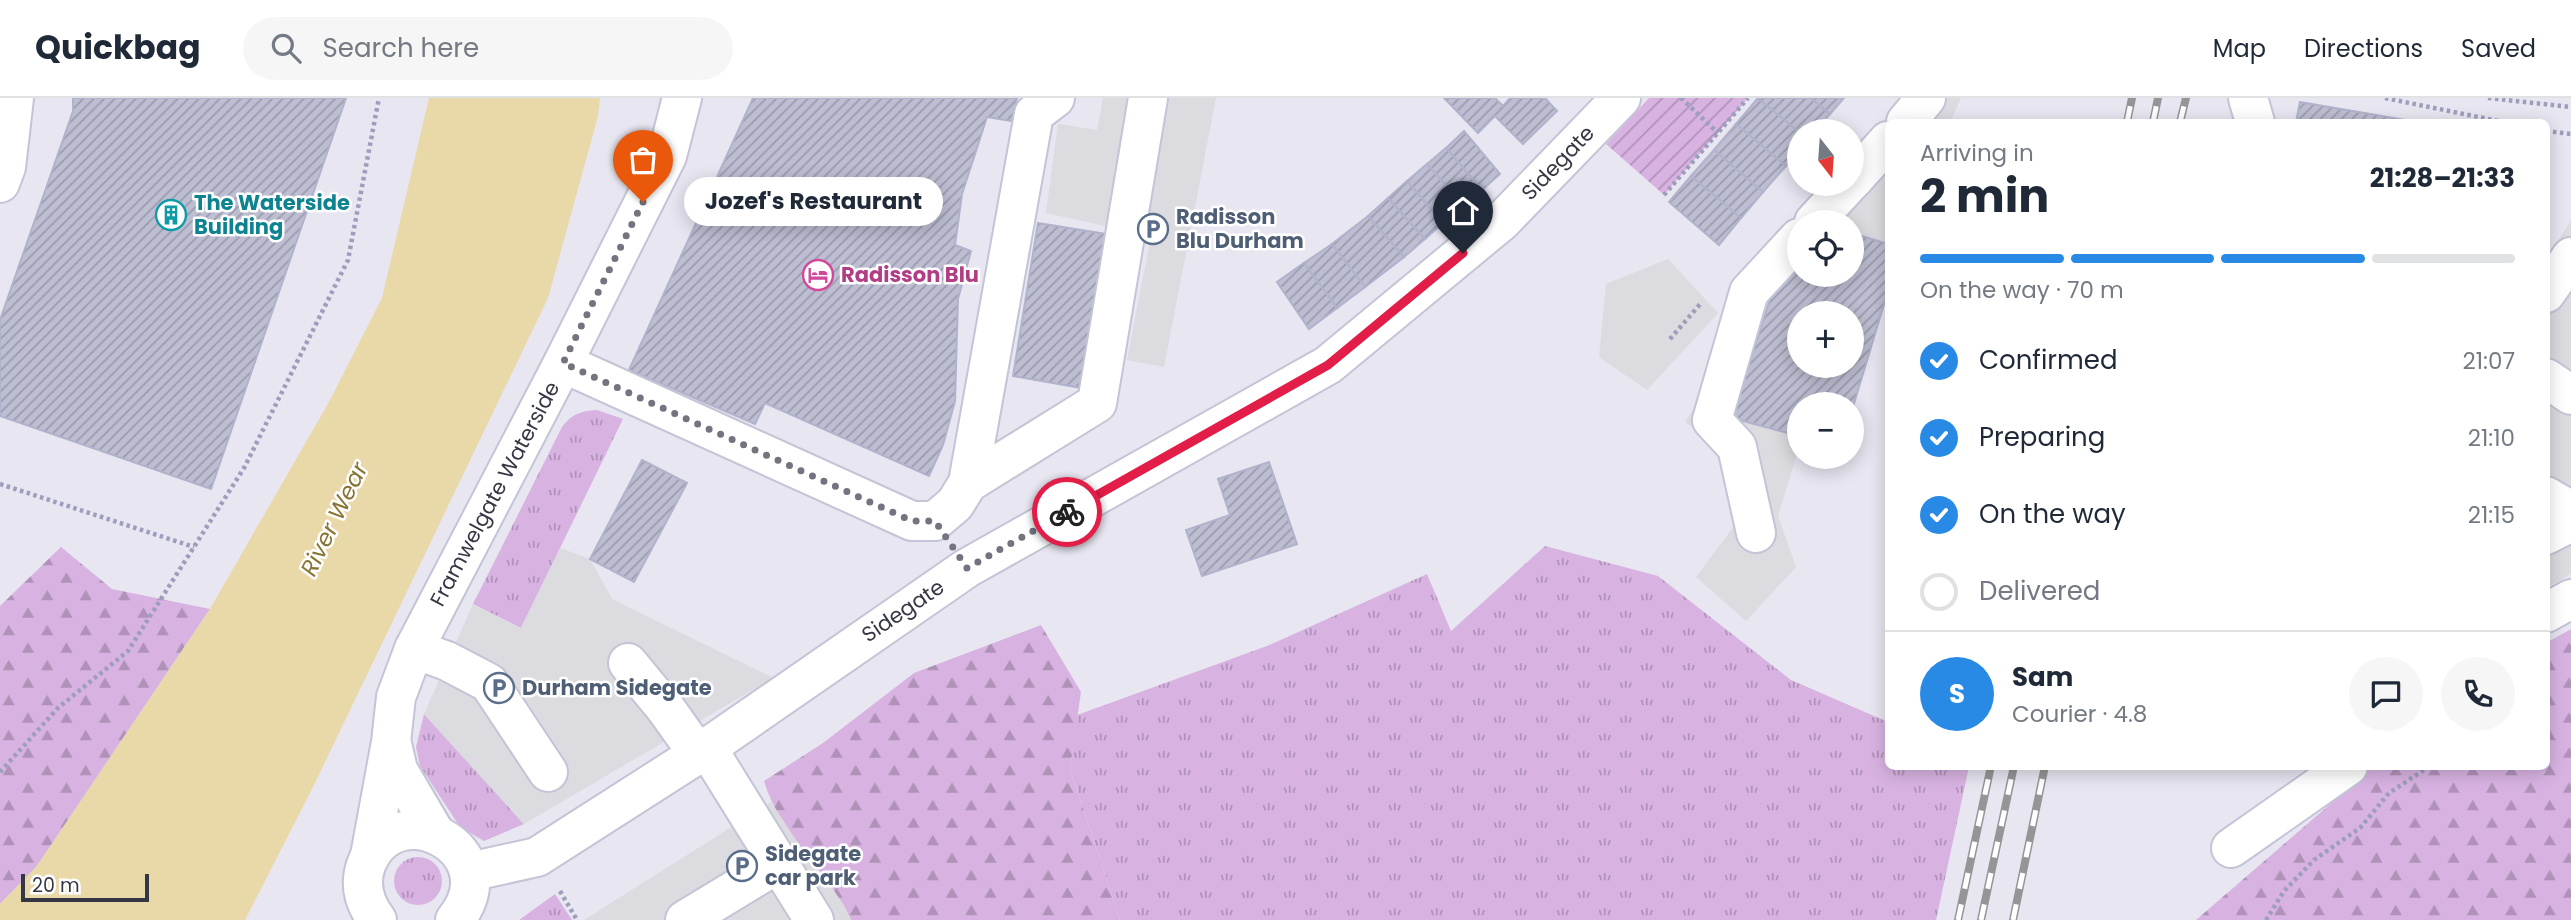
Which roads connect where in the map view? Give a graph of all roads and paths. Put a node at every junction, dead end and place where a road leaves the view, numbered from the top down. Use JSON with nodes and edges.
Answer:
{"nodes":[{"id":1,"x":14,"y":98,"type":"edge"},
{"id":2,"x":379,"y":98,"type":"edge"},
{"id":3,"x":682,"y":98,"type":"edge"},
{"id":4,"x":1148,"y":98,"type":"edge"},
{"id":5,"x":1620,"y":98,"type":"edge"},
{"id":6,"x":1681,"y":98,"type":"edge"},
{"id":7,"x":1748,"y":98,"type":"edge"},
{"id":8,"x":1926,"y":98,"type":"edge"},
{"id":9,"x":2248,"y":98,"type":"edge"},
{"id":10,"x":2385,"y":98,"type":"edge"},
{"id":11,"x":2488,"y":98,"type":"edge"},
{"id":12,"x":1042,"y":103,"type":"edge"},
{"id":13,"x":2571,"y":107,"type":"edge"},
{"id":14,"x":1908,"y":119,"type":"edge"},
{"id":15,"x":2254,"y":119,"type":"edge"},
{"id":16,"x":2488,"y":119,"type":"edge"},
{"id":17,"x":2550,"y":131,"type":"edge"},
{"id":18,"x":1718,"y":133,"type":"junction"},
{"id":19,"x":2571,"y":134,"type":"edge"},
{"id":20,"x":1885,"y":144,"type":"edge"},
{"id":21,"x":1864,"y":168,"type":"edge"},
{"id":22,"x":2,"y":172,"type":"edge"},
{"id":23,"x":1664,"y":195,"type":"dead end"},
{"id":24,"x":1838,"y":196,"type":"edge"},
{"id":25,"x":1825,"y":210,"type":"edge"},
{"id":26,"x":1787,"y":251,"type":"edge"},
{"id":27,"x":563,"y":363,"type":"junction"},
{"id":28,"x":2550,"y":381,"type":"edge"},
{"id":29,"x":2571,"y":395,"type":"edge"},
{"id":30,"x":968,"y":483,"type":"junction"},
{"id":31,"x":0,"y":484,"type":"edge"},
{"id":32,"x":2550,"y":498,"type":"edge"},
{"id":33,"x":2571,"y":511,"type":"edge"},
{"id":34,"x":935,"y":521,"type":"junction"},
{"id":35,"x":2571,"y":522,"type":"edge"},
{"id":36,"x":1756,"y":533,"type":"dead end"},
{"id":37,"x":2550,"y":533,"type":"edge"},
{"id":38,"x":194,"y":547,"type":"junction"},
{"id":39,"x":967,"y":568,"type":"junction"},
{"id":40,"x":2571,"y":599,"type":"edge"},
{"id":41,"x":2550,"y":611,"type":"edge"},
{"id":42,"x":414,"y":649,"type":"junction"},
{"id":43,"x":628,"y":663,"type":"dead end"},
{"id":44,"x":391,"y":742,"type":"junction"},
{"id":45,"x":702,"y":751,"type":"junction"},
{"id":46,"x":2342,"y":770,"type":"edge"},
{"id":47,"x":2424,"y":770,"type":"edge"},
{"id":48,"x":0,"y":772,"type":"edge"},
{"id":49,"x":548,"y":772,"type":"dead end"},
{"id":50,"x":435,"y":833,"type":"junction"},
{"id":51,"x":2231,"y":848,"type":"dead end"},
{"id":52,"x":370,"y":856,"type":"junction"},
{"id":53,"x":779,"y":863,"type":"junction"},
{"id":54,"x":469,"y":872,"type":"junction"},
{"id":55,"x":560,"y":891,"type":"dead end"},
{"id":56,"x":371,"y":916,"type":"edge"},
{"id":57,"x":455,"y":920,"type":"edge"},
{"id":58,"x":577,"y":920,"type":"edge"},
{"id":59,"x":685,"y":920,"type":"edge"},
{"id":60,"x":814,"y":920,"type":"edge"},
{"id":61,"x":2266,"y":920,"type":"edge"}],
"edges":[{"from":1,"to":22,"type":"street"},
{"from":2,"to":38,"type":"path"},
{"from":3,"to":27,"type":"street","name":"Framwelgate Waterside"},
{"from":4,"to":30,"type":"street"},
{"from":5,"to":39,"type":"street","name":"Sidegate"},
{"from":6,"to":18,"type":"path"},
{"from":7,"to":18,"type":"path"},
{"from":8,"to":14,"type":"street"},
{"from":9,"to":15,"type":"street"},
{"from":10,"to":16,"type":"path"},
{"from":11,"to":13,"type":"path"},
{"from":12,"to":30,"type":"street"},
{"from":17,"to":19,"type":"path"},
{"from":18,"to":23,"type":"path"},
{"from":20,"to":21,"type":"street"},
{"from":24,"to":25,"type":"street"},
{"from":26,"to":36,"type":"street"},
{"from":27,"to":34,"type":"street"},
{"from":27,"to":42,"type":"street","name":"Framwelgate Waterside"},
{"from":28,"to":29,"type":"street"},
{"from":30,"to":34,"type":"street"},
{"from":31,"to":38,"type":"path"},
{"from":32,"to":33,"type":"street"},
{"from":34,"to":39,"type":"street"},
{"from":35,"to":37,"type":"street"},
{"from":38,"to":48,"type":"path"},
{"from":39,"to":45,"type":"street","name":"Sidegate"},
{"from":40,"to":41,"type":"street"},
{"from":42,"to":44,"type":"street","name":"Framwelgate Waterside"},
{"from":42,"to":49,"type":"street"},
{"from":43,"to":45,"type":"street"},
{"from":44,"to":50,"type":"street","name":"Framwelgate Waterside"},
{"from":44,"to":52,"type":"street","name":"Framwelgate Waterside"},
{"from":45,"to":53,"type":"street"},
{"from":45,"to":54,"type":"street","name":"Sidegate"},
{"from":46,"to":51,"type":"street"},
{"from":47,"to":61,"type":"path"},
{"from":50,"to":52,"type":"street"},
{"from":50,"to":54,"type":"street"},
{"from":52,"to":56,"type":"street","name":"Framwelgate Waterside"},
{"from":53,"to":59,"type":"street"},
{"from":53,"to":60,"type":"street"},
{"from":54,"to":57,"type":"street"},
{"from":55,"to":58,"type":"path"}]}
